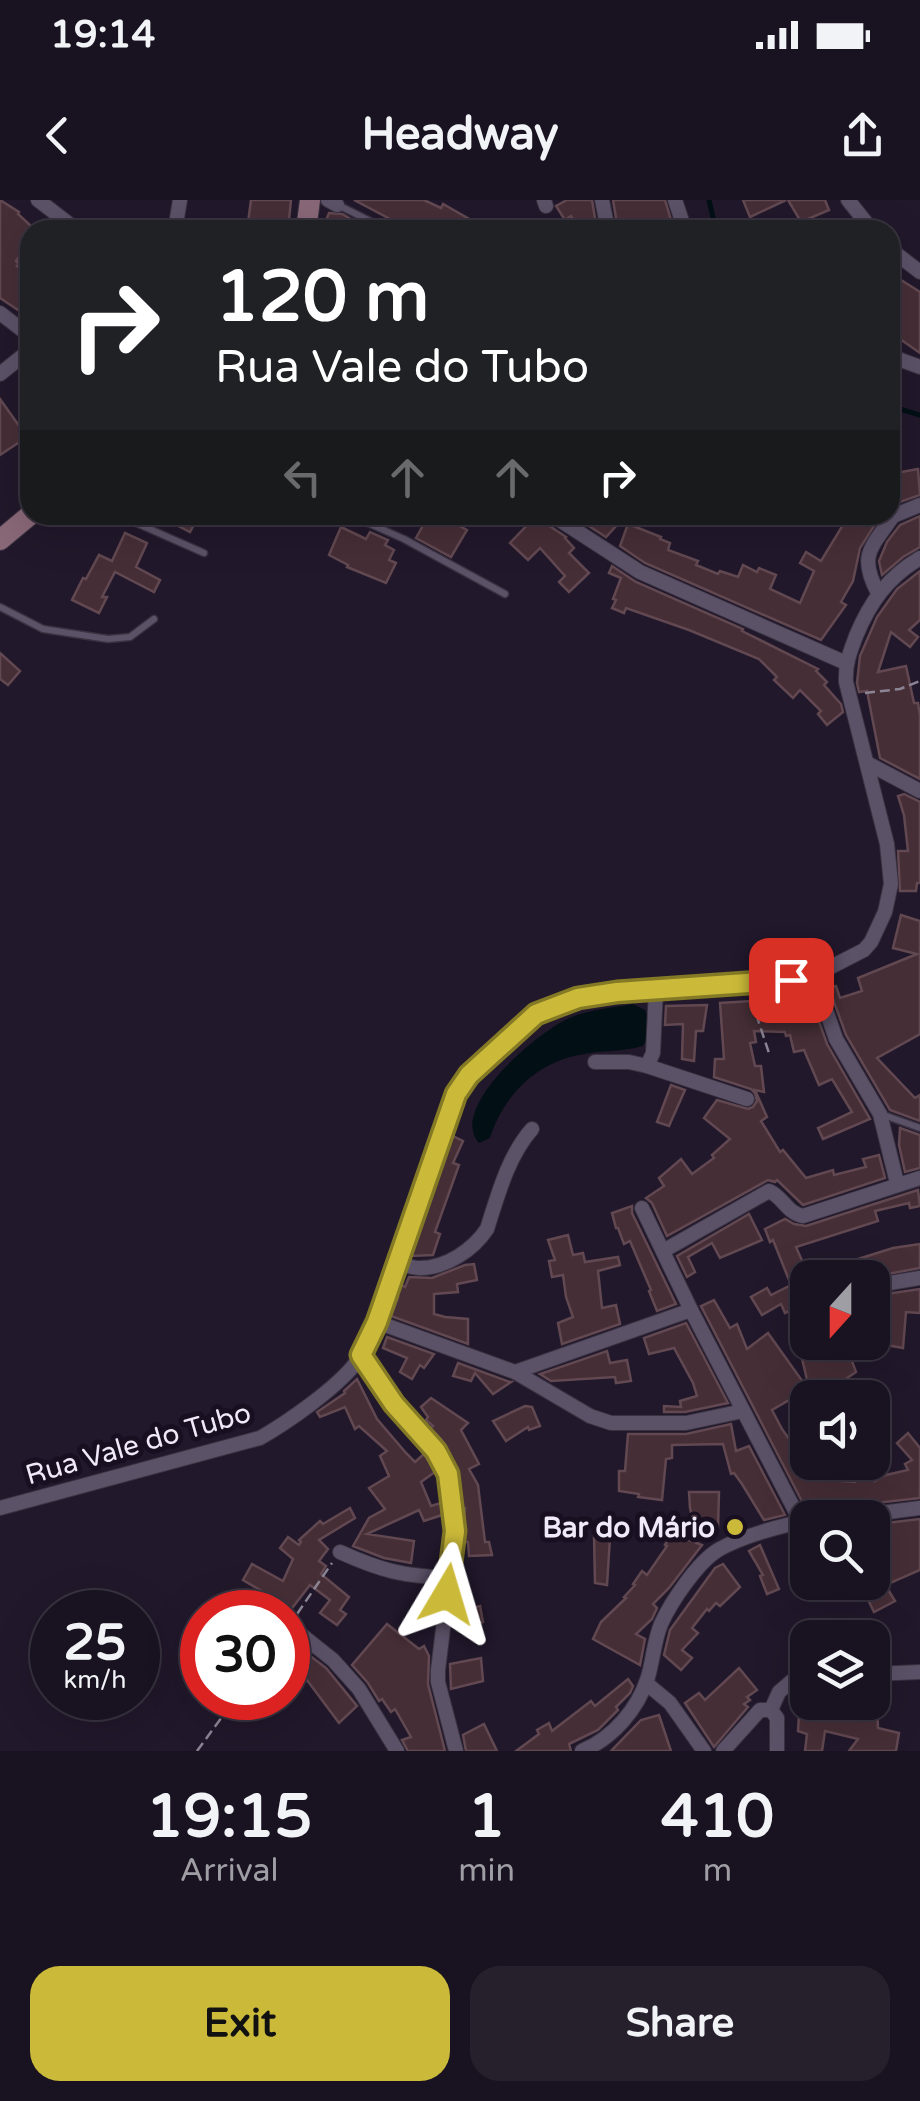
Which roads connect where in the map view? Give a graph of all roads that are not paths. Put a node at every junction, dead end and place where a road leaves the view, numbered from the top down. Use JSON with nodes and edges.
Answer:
{"nodes":[{"id":1,"x":38,"y":200,"type":"edge"},
{"id":2,"x":848,"y":200,"type":"edge"},
{"id":3,"x":332,"y":202,"type":"edge"},
{"id":4,"x":64,"y":220,"type":"edge"},
{"id":5,"x":368,"y":220,"type":"edge"},
{"id":6,"x":864,"y":220,"type":"edge"},
{"id":7,"x":900,"y":257,"type":"edge"},
{"id":8,"x":920,"y":272,"type":"edge"},
{"id":9,"x":0,"y":313,"type":"edge"},
{"id":10,"x":20,"y":328,"type":"edge"},
{"id":11,"x":20,"y":358,"type":"edge"},
{"id":12,"x":0,"y":374,"type":"edge"},
{"id":13,"x":20,"y":523,"type":"edge"},
{"id":14,"x":141,"y":525,"type":"edge"},
{"id":15,"x":372,"y":525,"type":"edge"},
{"id":16,"x":567,"y":525,"type":"edge"},
{"id":17,"x":884,"y":525,"type":"edge"},
{"id":18,"x":0,"y":540,"type":"edge"},
{"id":19,"x":204,"y":553,"type":"dead end"},
{"id":20,"x":920,"y":558,"type":"edge"},
{"id":21,"x":878,"y":593,"type":"junction"},
{"id":22,"x":505,"y":594,"type":"dead end"},
{"id":23,"x":0,"y":606,"type":"edge"},
{"id":24,"x":154,"y":619,"type":"dead end"},
{"id":25,"x":846,"y":664,"type":"junction"},
{"id":26,"x":867,"y":763,"type":"junction"},
{"id":27,"x":920,"y":790,"type":"edge"},
{"id":28,"x":814,"y":976,"type":"junction"},
{"id":29,"x":656,"y":989,"type":"junction"},
{"id":30,"x":596,"y":1062,"type":"dead end"},
{"id":31,"x":647,"y":1066,"type":"junction"},
{"id":32,"x":747,"y":1099,"type":"dead end"},
{"id":33,"x":880,"y":1114,"type":"junction"},
{"id":34,"x":920,"y":1128,"type":"edge"},
{"id":35,"x":532,"y":1129,"type":"dead end"},
{"id":36,"x":920,"y":1178,"type":"edge"},
{"id":37,"x":898,"y":1184,"type":"junction"},
{"id":38,"x":642,"y":1208,"type":"dead end"},
{"id":39,"x":663,"y":1251,"type":"junction"},
{"id":40,"x":396,"y":1263,"type":"junction"},
{"id":41,"x":920,"y":1278,"type":"edge"},
{"id":42,"x":890,"y":1283,"type":"edge"},
{"id":43,"x":691,"y":1310,"type":"junction"},
{"id":44,"x":377,"y":1322,"type":"junction"},
{"id":45,"x":361,"y":1355,"type":"junction"},
{"id":46,"x":515,"y":1372,"type":"junction"},
{"id":47,"x":743,"y":1411,"type":"junction"},
{"id":48,"x":792,"y":1500,"type":"edge"},
{"id":49,"x":0,"y":1508,"type":"edge"},
{"id":50,"x":920,"y":1508,"type":"edge"},
{"id":51,"x":890,"y":1512,"type":"edge"},
{"id":52,"x":790,"y":1525,"type":"edge"},
{"id":53,"x":340,"y":1552,"type":"road end"},
{"id":54,"x":449,"y":1578,"type":"junction"},
{"id":55,"x":310,"y":1642,"type":"edge"},
{"id":56,"x":920,"y":1672,"type":"edge"},
{"id":57,"x":890,"y":1673,"type":"edge"},
{"id":58,"x":646,"y":1683,"type":"junction"},
{"id":59,"x":790,"y":1683,"type":"edge"},
{"id":60,"x":771,"y":1710,"type":"junction"},
{"id":61,"x":397,"y":1751,"type":"edge"},
{"id":62,"x":456,"y":1751,"type":"edge"},
{"id":63,"x":582,"y":1751,"type":"edge"},
{"id":64,"x":704,"y":1751,"type":"edge"},
{"id":65,"x":723,"y":1751,"type":"edge"},
{"id":66,"x":777,"y":1751,"type":"edge"}],
"edges":[{"from":1,"to":4,"type":"street"},
{"from":2,"to":6,"type":"street"},
{"from":3,"to":5,"type":"lane"},
{"from":7,"to":8,"type":"street"},
{"from":9,"to":10,"type":"street"},
{"from":11,"to":12,"type":"street"},
{"from":13,"to":18,"type":"main road"},
{"from":14,"to":19,"type":"lane"},
{"from":15,"to":22,"type":"lane"},
{"from":16,"to":25,"type":"street"},
{"from":17,"to":21,"type":"street"},
{"from":20,"to":21,"type":"street","name":"Rua Vale do Tubo"},
{"from":21,"to":25,"type":"street","name":"Rua Vale do Tubo"},
{"from":23,"to":24,"type":"lane"},
{"from":25,"to":26,"type":"street","name":"Rua Vale do Tubo"},
{"from":26,"to":27,"type":"street"},
{"from":26,"to":28,"type":"street","name":"Rua Vale do Tubo"},
{"from":28,"to":29,"type":"street","name":"Rua Vale do Tubo"},
{"from":28,"to":33,"type":"street"},
{"from":29,"to":31,"type":"street"},
{"from":29,"to":40,"type":"street","name":"Rua Vale do Tubo"},
{"from":30,"to":31,"type":"street"},
{"from":31,"to":32,"type":"street"},
{"from":33,"to":34,"type":"lane"},
{"from":33,"to":37,"type":"street"},
{"from":35,"to":40,"type":"street"},
{"from":36,"to":37,"type":"street"},
{"from":37,"to":39,"type":"street"},
{"from":38,"to":39,"type":"street"},
{"from":39,"to":43,"type":"street"},
{"from":40,"to":44,"type":"street","name":"Rua Vale do Tubo"},
{"from":41,"to":42,"type":"street"},
{"from":43,"to":46,"type":"street"},
{"from":43,"to":47,"type":"street"},
{"from":44,"to":45,"type":"street","name":"Rua Vale do Tubo"},
{"from":44,"to":46,"type":"street"},
{"from":45,"to":49,"type":"street","name":"Rua Vale do Tubo"},
{"from":45,"to":54,"type":"street"},
{"from":46,"to":47,"type":"street"},
{"from":47,"to":48,"type":"street"},
{"from":50,"to":51,"type":"street"},
{"from":52,"to":58,"type":"street"},
{"from":53,"to":54,"type":"street"},
{"from":54,"to":62,"type":"street"},
{"from":55,"to":61,"type":"street"},
{"from":56,"to":57,"type":"street"},
{"from":58,"to":63,"type":"street"},
{"from":58,"to":64,"type":"street"},
{"from":59,"to":60,"type":"street"},
{"from":60,"to":65,"type":"street"},
{"from":60,"to":66,"type":"street"}]}
